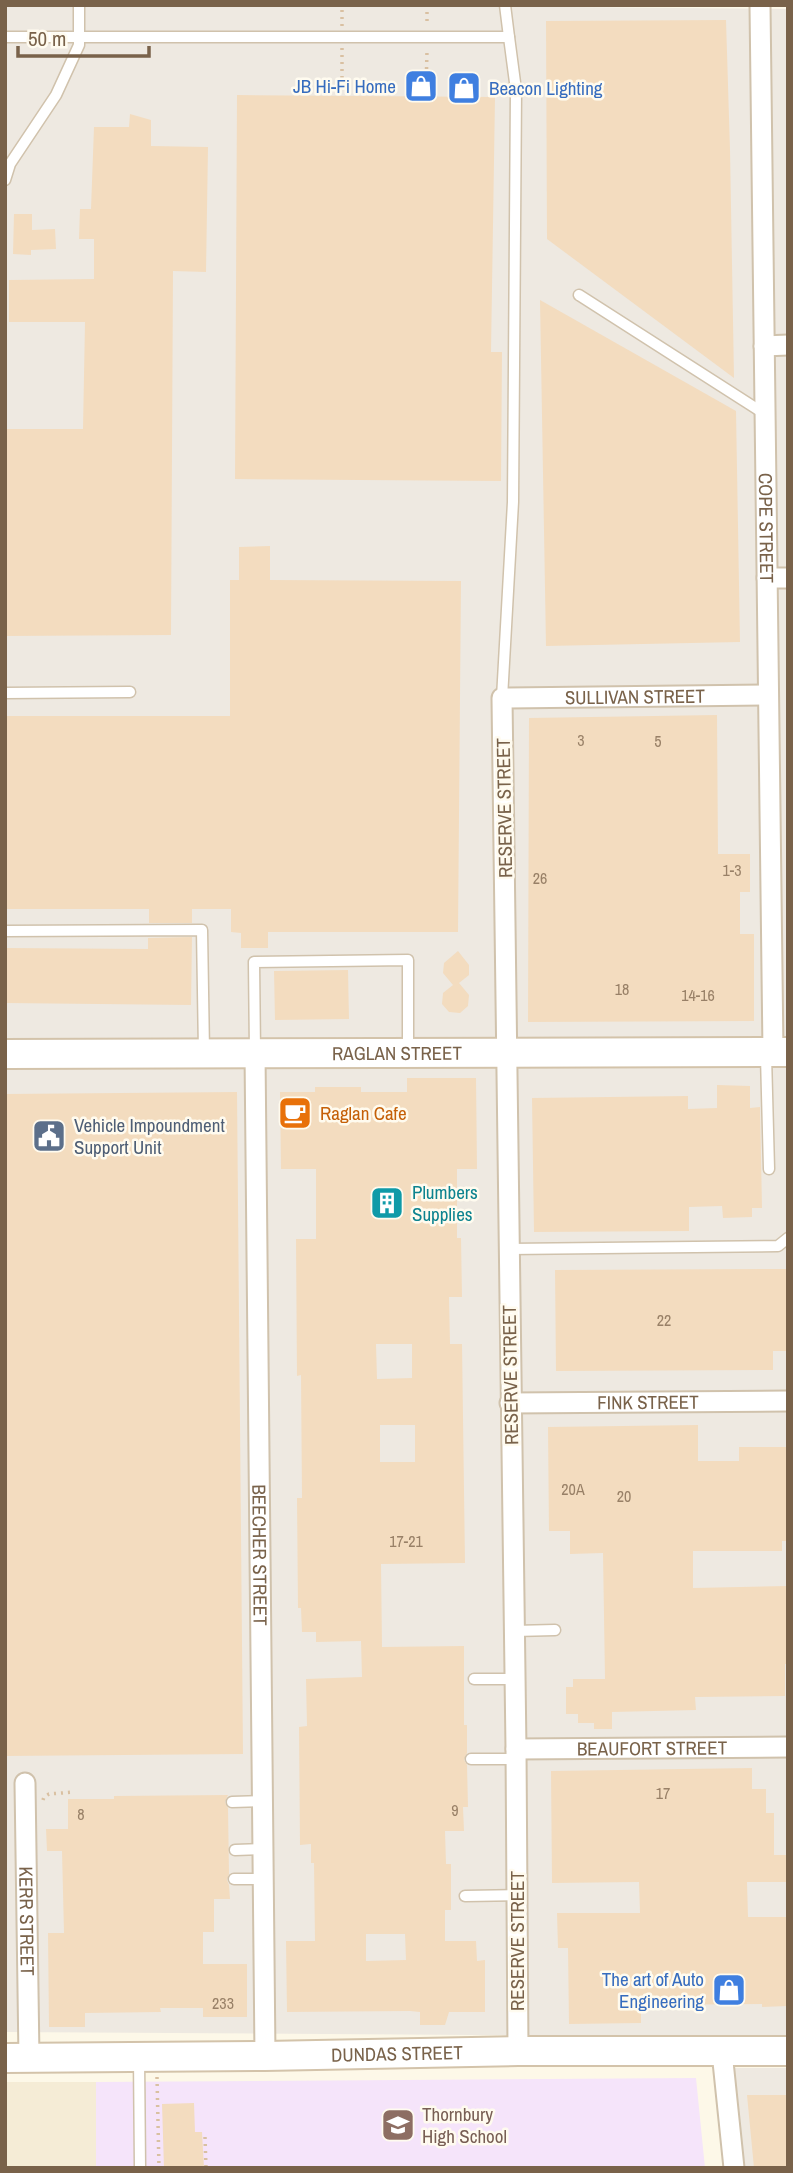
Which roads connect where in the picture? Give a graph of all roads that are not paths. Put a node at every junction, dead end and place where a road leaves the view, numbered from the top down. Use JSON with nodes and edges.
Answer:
{"nodes":[{"id":1,"x":79,"y":5,"type":"edge"},
{"id":2,"x":505,"y":5,"type":"edge"},
{"id":3,"x":761,"y":5,"type":"edge"},
{"id":4,"x":79,"y":36,"type":"junction"},
{"id":5,"x":5,"y":37,"type":"edge"},
{"id":6,"x":509,"y":37,"type":"junction"},
{"id":7,"x":5,"y":180,"type":"edge"},
{"id":8,"x":579,"y":295,"type":"dead end"},
{"id":9,"x":764,"y":345,"type":"junction"},
{"id":10,"x":788,"y":345,"type":"edge"},
{"id":11,"x":765,"y":414,"type":"junction"},
{"id":12,"x":767,"y":578,"type":"junction"},
{"id":13,"x":788,"y":578,"type":"edge"},
{"id":14,"x":130,"y":691,"type":"dead end"},
{"id":15,"x":5,"y":693,"type":"edge"},
{"id":16,"x":768,"y":695,"type":"junction"},
{"id":17,"x":502,"y":698,"type":"junction"},
{"id":18,"x":5,"y":930,"type":"edge"},
{"id":19,"x":507,"y":1052,"type":"junction"},
{"id":20,"x":775,"y":1052,"type":"edge"},
{"id":21,"x":204,"y":1053,"type":"junction"},
{"id":22,"x":255,"y":1053,"type":"junction"},
{"id":23,"x":408,"y":1053,"type":"junction"},
{"id":24,"x":5,"y":1054,"type":"edge"},
{"id":25,"x":769,"y":1169,"type":"dead end"},
{"id":26,"x":788,"y":1238,"type":"edge"},
{"id":27,"x":509,"y":1249,"type":"junction"},
{"id":28,"x":788,"y":1401,"type":"edge"},
{"id":29,"x":510,"y":1403,"type":"junction"},
{"id":30,"x":555,"y":1630,"type":"dead end"},
{"id":31,"x":514,"y":1631,"type":"junction"},
{"id":32,"x":474,"y":1679,"type":"dead end"},
{"id":33,"x":515,"y":1679,"type":"junction"},
{"id":34,"x":788,"y":1747,"type":"edge"},
{"id":35,"x":516,"y":1754,"type":"junction"},
{"id":36,"x":471,"y":1759,"type":"dead end"},
{"id":37,"x":25,"y":1783,"type":"dead end"},
{"id":38,"x":262,"y":1801,"type":"junction"},
{"id":39,"x":233,"y":1802,"type":"dead end"},
{"id":40,"x":262,"y":1849,"type":"junction"},
{"id":41,"x":235,"y":1850,"type":"dead end"},
{"id":42,"x":234,"y":1879,"type":"dead end"},
{"id":43,"x":263,"y":1879,"type":"junction"},
{"id":44,"x":517,"y":1895,"type":"junction"},
{"id":45,"x":464,"y":1896,"type":"dead end"},
{"id":46,"x":518,"y":2051,"type":"junction"},
{"id":47,"x":788,"y":2051,"type":"edge"},
{"id":48,"x":722,"y":2052,"type":"junction"},
{"id":49,"x":265,"y":2056,"type":"junction"},
{"id":50,"x":17,"y":2058,"type":"edge"},
{"id":51,"x":148,"y":2058,"type":"junction"},
{"id":52,"x":140,"y":2168,"type":"edge"},
{"id":53,"x":734,"y":2168,"type":"edge"}],
"edges":[{"from":1,"to":4,"type":"lane"},
{"from":2,"to":6,"type":"lane"},
{"from":3,"to":9,"type":"street","name":"COPE STREET"},
{"from":4,"to":5,"type":"lane"},
{"from":4,"to":6,"type":"lane"},
{"from":4,"to":7,"type":"lane"},
{"from":6,"to":17,"type":"lane"},
{"from":8,"to":11,"type":"lane"},
{"from":9,"to":10,"type":"street"},
{"from":9,"to":11,"type":"street","name":"COPE STREET"},
{"from":11,"to":12,"type":"street","name":"COPE STREET"},
{"from":12,"to":13,"type":"street"},
{"from":12,"to":16,"type":"street","name":"COPE STREET"},
{"from":14,"to":15,"type":"lane"},
{"from":16,"to":17,"type":"street","name":"SULLIVAN STREET"},
{"from":16,"to":20,"type":"street","name":"COPE STREET"},
{"from":17,"to":19,"type":"street","name":"RESERVE STREET"},
{"from":18,"to":21,"type":"lane"},
{"from":19,"to":20,"type":"street","name":"RAGLAN STREET"},
{"from":19,"to":23,"type":"street","name":"RAGLAN STREET"},
{"from":19,"to":27,"type":"street","name":"RESERVE STREET"},
{"from":20,"to":25,"type":"lane"},
{"from":21,"to":22,"type":"street","name":"RAGLAN STREET"},
{"from":21,"to":24,"type":"street","name":"RAGLAN STREET"},
{"from":22,"to":23,"type":"street","name":"RAGLAN STREET"},
{"from":22,"to":23,"type":"lane"},
{"from":22,"to":38,"type":"street","name":"BEECHER STREET"},
{"from":26,"to":27,"type":"lane"},
{"from":27,"to":29,"type":"street","name":"RESERVE STREET"},
{"from":28,"to":29,"type":"street","name":"FINK STREET"},
{"from":29,"to":31,"type":"street","name":"RESERVE STREET"},
{"from":30,"to":31,"type":"lane"},
{"from":31,"to":33,"type":"street","name":"RESERVE STREET"},
{"from":32,"to":33,"type":"lane"},
{"from":33,"to":35,"type":"street","name":"RESERVE STREET"},
{"from":34,"to":35,"type":"street","name":"BEAUFORT STREET"},
{"from":35,"to":36,"type":"lane"},
{"from":35,"to":44,"type":"street","name":"RESERVE STREET"},
{"from":37,"to":50,"type":"street","name":"KERR STREET"},
{"from":38,"to":39,"type":"lane"},
{"from":38,"to":40,"type":"street","name":"BEECHER STREET"},
{"from":40,"to":41,"type":"lane"},
{"from":40,"to":43,"type":"street","name":"BEECHER STREET"},
{"from":42,"to":43,"type":"lane"},
{"from":43,"to":49,"type":"street","name":"BEECHER STREET"},
{"from":44,"to":45,"type":"lane"},
{"from":44,"to":46,"type":"street","name":"RESERVE STREET"},
{"from":46,"to":48,"type":"street","name":"DUNDAS STREET"},
{"from":46,"to":49,"type":"street","name":"DUNDAS STREET"},
{"from":47,"to":48,"type":"street","name":"DUNDAS STREET"},
{"from":48,"to":53,"type":"street"},
{"from":49,"to":51,"type":"street","name":"DUNDAS STREET"},
{"from":50,"to":51,"type":"street","name":"DUNDAS STREET"},
{"from":51,"to":52,"type":"lane"}]}
